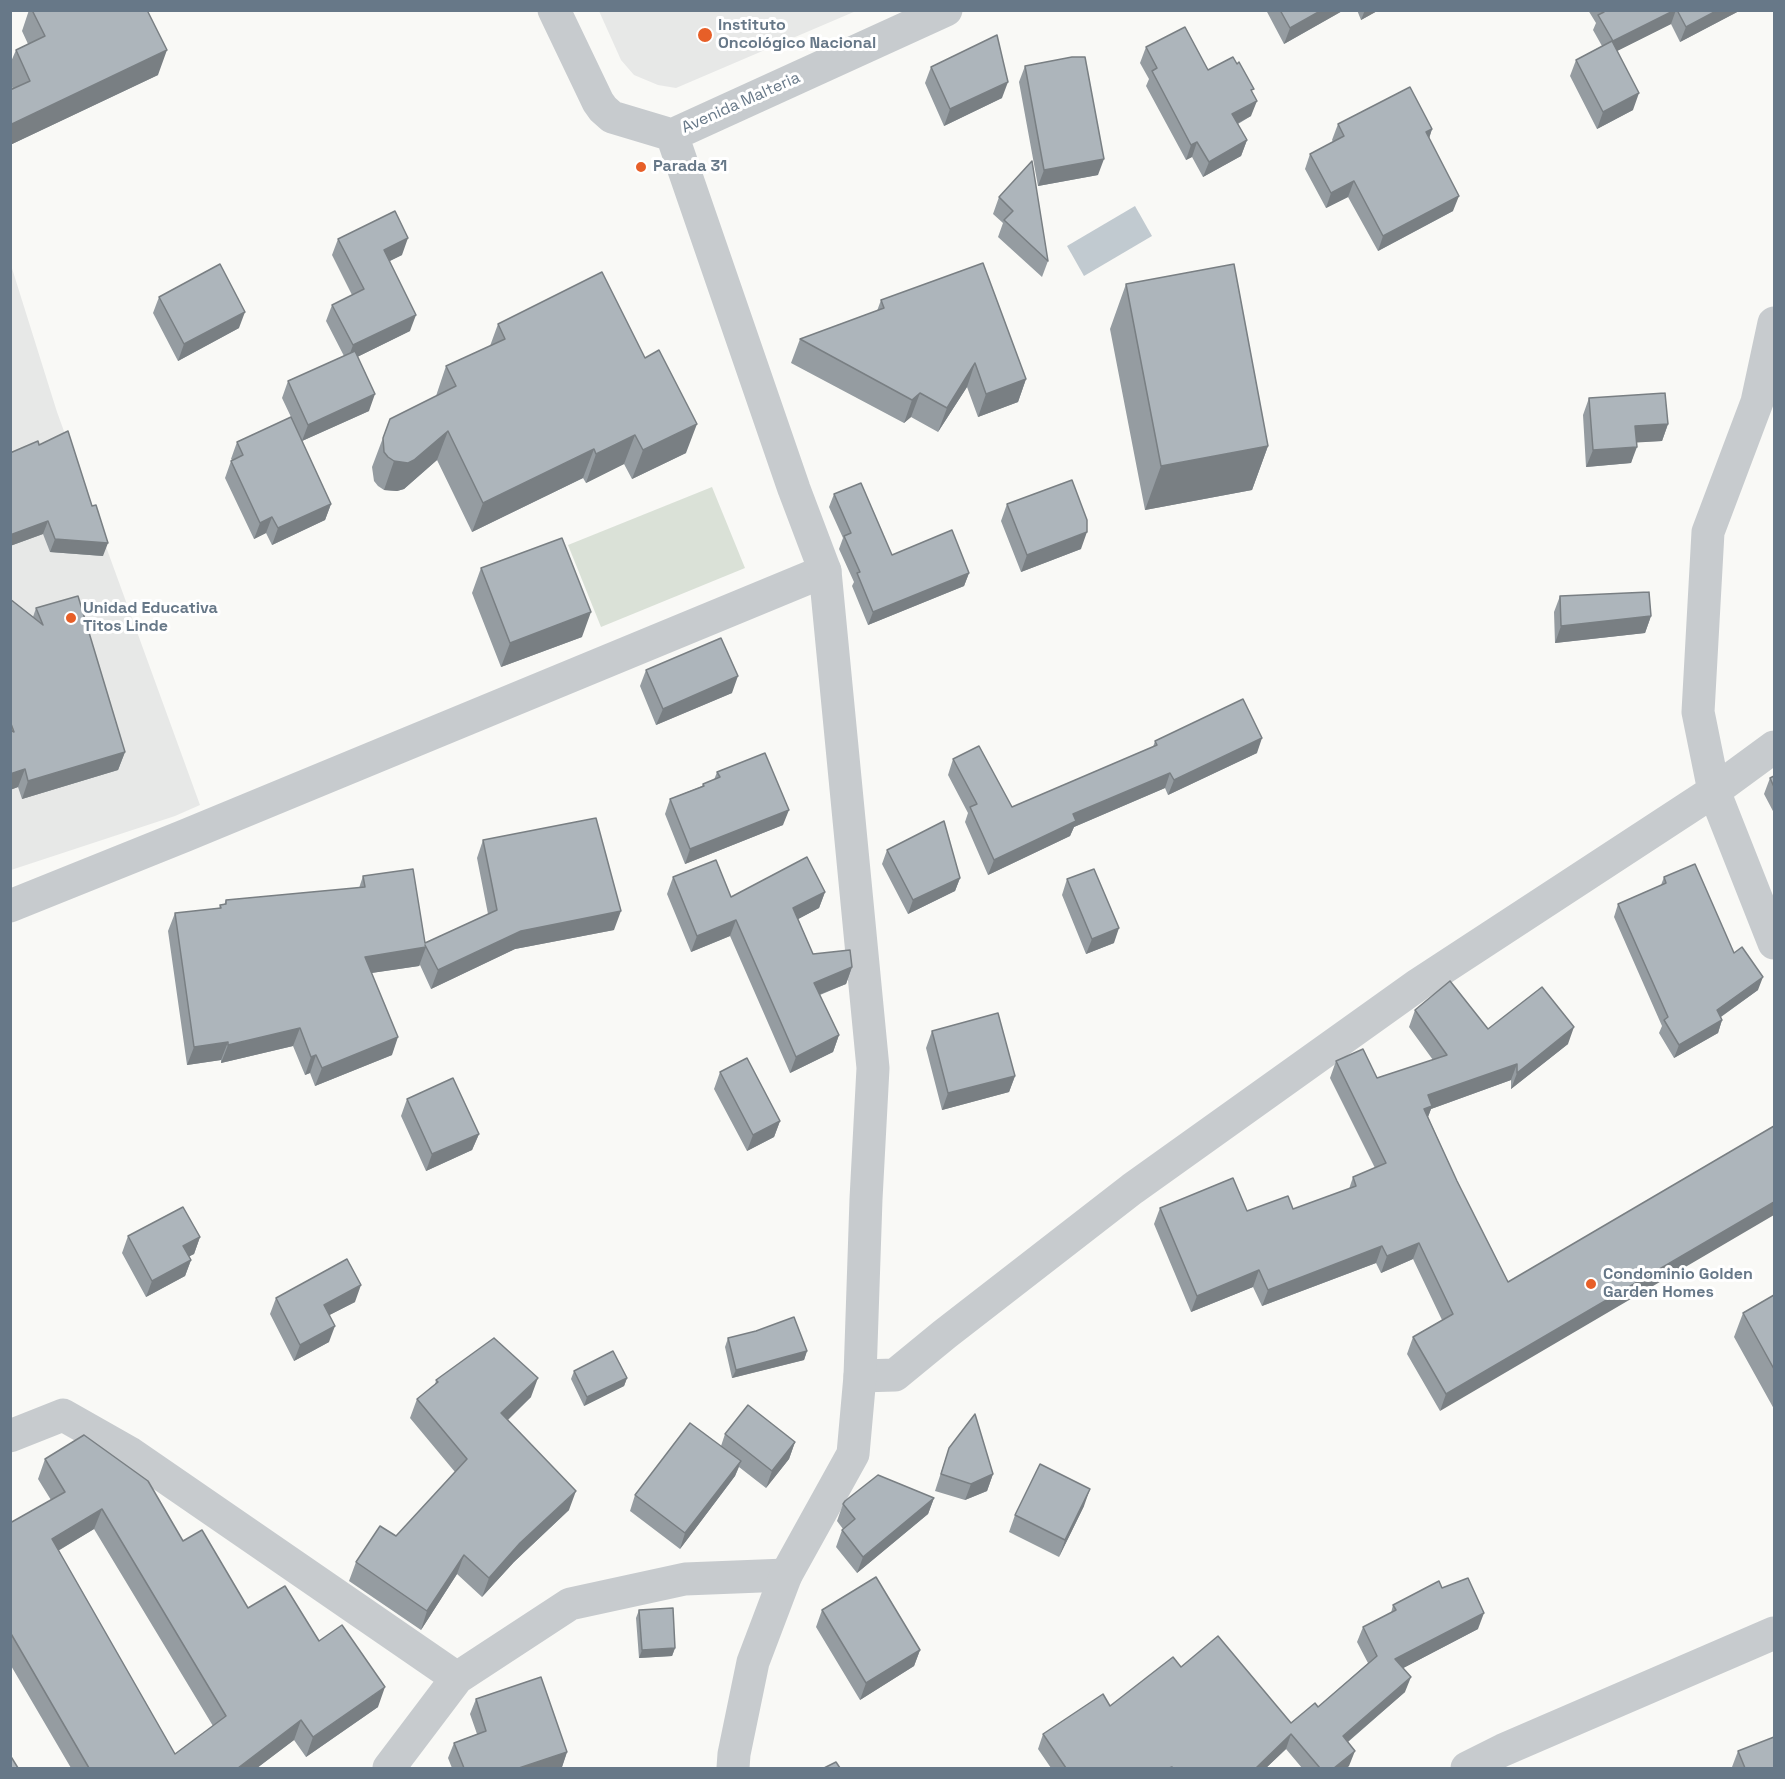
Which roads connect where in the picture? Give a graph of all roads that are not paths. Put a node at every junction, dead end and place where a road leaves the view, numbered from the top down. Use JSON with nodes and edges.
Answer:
{"nodes":[{"id":1,"x":554,"y":10,"type":"edge"},
{"id":2,"x":946,"y":10,"type":"edge"},
{"id":3,"x":672,"y":135,"type":"junction"},
{"id":4,"x":1774,"y":323,"type":"edge"},
{"id":5,"x":825,"y":571,"type":"junction"},
{"id":6,"x":1774,"y":747,"type":"edge"},
{"id":7,"x":1714,"y":791,"type":"junction"},
{"id":8,"x":10,"y":906,"type":"edge"},
{"id":9,"x":1774,"y":943,"type":"edge"},
{"id":10,"x":861,"y":1376,"type":"junction"},
{"id":11,"x":10,"y":1436,"type":"edge"},
{"id":12,"x":786,"y":1575,"type":"junction"},
{"id":13,"x":1774,"y":1633,"type":"edge"},
{"id":14,"x":457,"y":1678,"type":"junction"},
{"id":15,"x":389,"y":1768,"type":"edge"},
{"id":16,"x":733,"y":1768,"type":"edge"},
{"id":17,"x":1467,"y":1768,"type":"edge"}],
"edges":[{"from":1,"to":3,"type":"street","name":"Avenida Malteria"},
{"from":2,"to":3,"type":"street","name":"Avenida Malteria"},
{"from":3,"to":5,"type":"street"},
{"from":4,"to":7,"type":"street"},
{"from":5,"to":8,"type":"street"},
{"from":5,"to":10,"type":"street"},
{"from":6,"to":7,"type":"street"},
{"from":7,"to":9,"type":"street"},
{"from":7,"to":10,"type":"street"},
{"from":10,"to":12,"type":"street"},
{"from":11,"to":14,"type":"street"},
{"from":12,"to":14,"type":"street"},
{"from":12,"to":16,"type":"street"},
{"from":13,"to":17,"type":"street"},
{"from":14,"to":15,"type":"street"}]}
